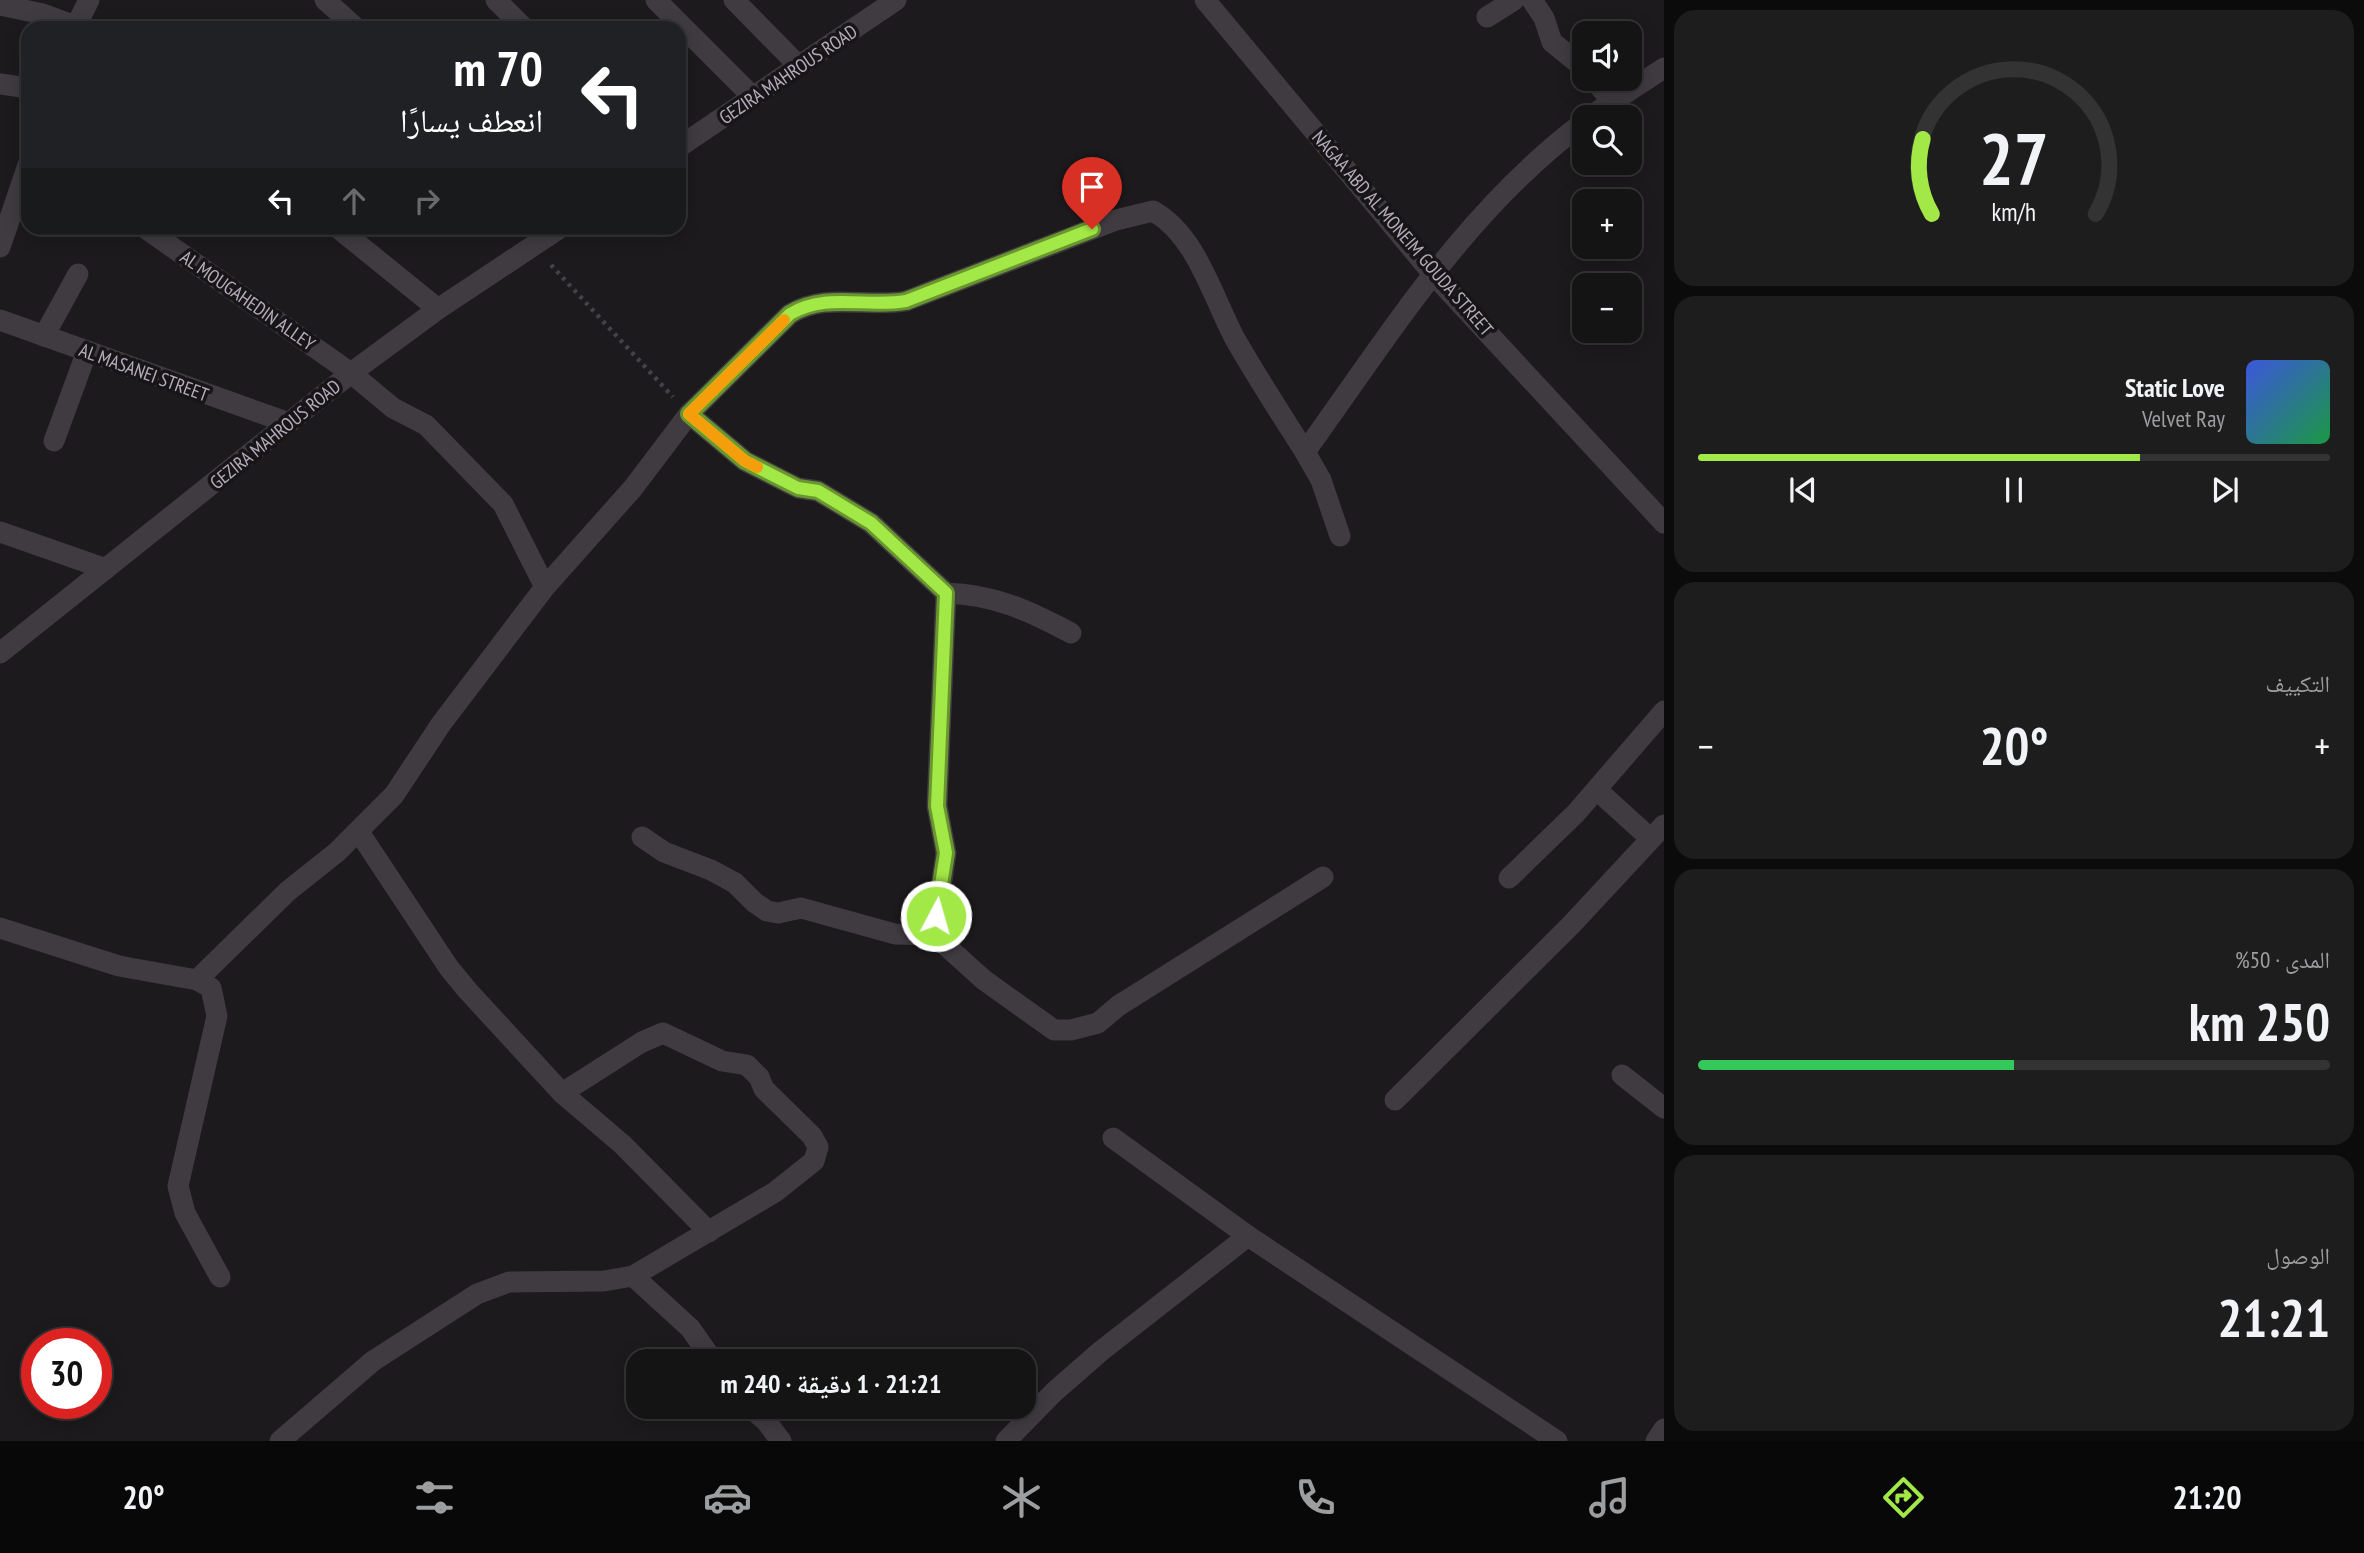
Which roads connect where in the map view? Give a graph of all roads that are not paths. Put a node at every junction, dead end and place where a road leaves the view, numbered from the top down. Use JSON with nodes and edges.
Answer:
{"nodes":[{"id":1,"x":89,"y":0,"type":"edge"},
{"id":2,"x":325,"y":0,"type":"edge"},
{"id":3,"x":496,"y":0,"type":"edge"},
{"id":4,"x":656,"y":0,"type":"edge"},
{"id":5,"x":734,"y":0,"type":"edge"},
{"id":6,"x":1514,"y":0,"type":"edge"},
{"id":7,"x":1532,"y":0,"type":"edge"},
{"id":8,"x":1210,"y":2,"type":"edge"},
{"id":9,"x":886,"y":3,"type":"edge"},
{"id":10,"x":0,"y":5,"type":"edge"},
{"id":11,"x":1487,"y":17,"type":"dead end"},
{"id":12,"x":62,"y":21,"type":"edge"},
{"id":13,"x":80,"y":21,"type":"edge"},
{"id":14,"x":348,"y":21,"type":"edge"},
{"id":15,"x":517,"y":21,"type":"edge"},
{"id":16,"x":677,"y":21,"type":"edge"},
{"id":17,"x":686,"y":30,"type":"edge"},
{"id":18,"x":1572,"y":58,"type":"edge"},
{"id":19,"x":799,"y":66,"type":"junction"},
{"id":20,"x":1664,"y":68,"type":"edge"},
{"id":21,"x":0,"y":84,"type":"edge"},
{"id":22,"x":21,"y":87,"type":"edge"},
{"id":23,"x":1604,"y":91,"type":"edge"},
{"id":24,"x":753,"y":97,"type":"junction"},
{"id":25,"x":1612,"y":100,"type":"junction"},
{"id":26,"x":1606,"y":105,"type":"edge"},
{"id":27,"x":1572,"y":132,"type":"edge"},
{"id":28,"x":686,"y":142,"type":"edge"},
{"id":29,"x":21,"y":186,"type":"edge"},
{"id":30,"x":155,"y":235,"type":"edge"},
{"id":31,"x":347,"y":235,"type":"edge"},
{"id":32,"x":550,"y":235,"type":"edge"},
{"id":33,"x":0,"y":247,"type":"edge"},
{"id":34,"x":78,"y":274,"type":"dead end"},
{"id":35,"x":1433,"y":274,"type":"junction"},
{"id":36,"x":438,"y":309,"type":"junction"},
{"id":37,"x":0,"y":320,"type":"edge"},
{"id":38,"x":44,"y":336,"type":"junction"},
{"id":39,"x":88,"y":351,"type":"junction"},
{"id":40,"x":351,"y":373,"type":"junction"},
{"id":41,"x":689,"y":414,"type":"junction"},
{"id":42,"x":289,"y":423,"type":"junction"},
{"id":43,"x":54,"y":441,"type":"dead end"},
{"id":44,"x":1305,"y":452,"type":"junction"},
{"id":45,"x":1664,"y":523,"type":"edge"},
{"id":46,"x":0,"y":532,"type":"edge"},
{"id":47,"x":1340,"y":536,"type":"dead end"},
{"id":48,"x":106,"y":569,"type":"junction"},
{"id":49,"x":545,"y":587,"type":"junction"},
{"id":50,"x":946,"y":593,"type":"junction"},
{"id":51,"x":1071,"y":633,"type":"dead end"},
{"id":52,"x":0,"y":653,"type":"edge"},
{"id":53,"x":1664,"y":711,"type":"edge"},
{"id":54,"x":1597,"y":790,"type":"junction"},
{"id":55,"x":359,"y":832,"type":"junction"},
{"id":56,"x":1657,"y":832,"type":"edge"},
{"id":57,"x":642,"y":837,"type":"dead end"},
{"id":58,"x":1324,"y":877,"type":"dead end"},
{"id":59,"x":1509,"y":878,"type":"dead end"},
{"id":60,"x":0,"y":928,"type":"edge"},
{"id":61,"x":934,"y":935,"type":"junction"},
{"id":62,"x":197,"y":980,"type":"junction"},
{"id":63,"x":1622,"y":1075,"type":"dead end"},
{"id":64,"x":562,"y":1093,"type":"junction"},
{"id":65,"x":1395,"y":1100,"type":"dead end"},
{"id":66,"x":1664,"y":1108,"type":"edge"},
{"id":67,"x":1113,"y":1138,"type":"dead end"},
{"id":68,"x":709,"y":1232,"type":"junction"},
{"id":69,"x":1248,"y":1236,"type":"junction"},
{"id":70,"x":633,"y":1276,"type":"junction"},
{"id":71,"x":220,"y":1277,"type":"dead end"},
{"id":72,"x":704,"y":1349,"type":"edge"},
{"id":73,"x":764,"y":1419,"type":"edge"},
{"id":74,"x":1664,"y":1429,"type":"edge"},
{"id":75,"x":293,"y":1437,"type":"edge"},
{"id":76,"x":781,"y":1441,"type":"edge"},
{"id":77,"x":1006,"y":1441,"type":"edge"},
{"id":78,"x":1557,"y":1441,"type":"edge"},
{"id":79,"x":1656,"y":1441,"type":"edge"}],
"edges":[{"from":1,"to":13,"type":"street"},
{"from":2,"to":14,"type":"street"},
{"from":3,"to":15,"type":"street"},
{"from":4,"to":16,"type":"street"},
{"from":5,"to":19,"type":"street"},
{"from":6,"to":11,"type":"street"},
{"from":7,"to":18,"type":"street"},
{"from":8,"to":35,"type":"street","name":"NAGAA ABD AL MONEIM GOUDA STREET"},
{"from":9,"to":19,"type":"street","name":"GEZIRA MAHROUS ROAD"},
{"from":10,"to":12,"type":"street"},
{"from":17,"to":24,"type":"street"},
{"from":19,"to":24,"type":"street","name":"GEZIRA MAHROUS ROAD"},
{"from":20,"to":25,"type":"street"},
{"from":21,"to":22,"type":"street"},
{"from":23,"to":25,"type":"street"},
{"from":24,"to":28,"type":"street","name":"GEZIRA MAHROUS ROAD"},
{"from":25,"to":26,"type":"street"},
{"from":27,"to":35,"type":"street"},
{"from":29,"to":33,"type":"street"},
{"from":30,"to":40,"type":"street","name":"AL MOUGAHEDIN ALLEY"},
{"from":31,"to":36,"type":"street"},
{"from":32,"to":36,"type":"street","name":"GEZIRA MAHROUS ROAD"},
{"from":34,"to":38,"type":"street"},
{"from":35,"to":44,"type":"street"},
{"from":35,"to":45,"type":"street","name":"NAGAA ABD AL MONEIM GOUDA STREET"},
{"from":36,"to":40,"type":"street","name":"GEZIRA MAHROUS ROAD"},
{"from":37,"to":38,"type":"street","name":"AL MASANEI STREET"},
{"from":38,"to":39,"type":"street","name":"AL MASANEI STREET"},
{"from":39,"to":42,"type":"street","name":"AL MASANEI STREET"},
{"from":39,"to":43,"type":"street"},
{"from":40,"to":42,"type":"street","name":"GEZIRA MAHROUS ROAD"},
{"from":40,"to":49,"type":"street","name":"AL MOUGAHEDIN ALLEY"},
{"from":41,"to":44,"type":"street"},
{"from":41,"to":49,"type":"street"},
{"from":41,"to":50,"type":"street"},
{"from":42,"to":48,"type":"street","name":"GEZIRA MAHROUS ROAD"},
{"from":44,"to":47,"type":"street"},
{"from":46,"to":48,"type":"street"},
{"from":48,"to":52,"type":"street","name":"GEZIRA MAHROUS ROAD"},
{"from":49,"to":55,"type":"street"},
{"from":50,"to":51,"type":"street"},
{"from":50,"to":61,"type":"street"},
{"from":53,"to":54,"type":"street"},
{"from":54,"to":56,"type":"street"},
{"from":54,"to":59,"type":"street"},
{"from":55,"to":62,"type":"street"},
{"from":55,"to":64,"type":"street"},
{"from":56,"to":65,"type":"street"},
{"from":57,"to":61,"type":"street"},
{"from":58,"to":61,"type":"street"},
{"from":60,"to":62,"type":"street"},
{"from":62,"to":71,"type":"street"},
{"from":63,"to":66,"type":"street"},
{"from":64,"to":68,"type":"street"},
{"from":64,"to":68,"type":"street"},
{"from":67,"to":69,"type":"street"},
{"from":68,"to":70,"type":"street"},
{"from":69,"to":77,"type":"street"},
{"from":69,"to":78,"type":"street"},
{"from":70,"to":72,"type":"street"},
{"from":70,"to":75,"type":"street"},
{"from":73,"to":76,"type":"street"},
{"from":74,"to":79,"type":"street"}]}
